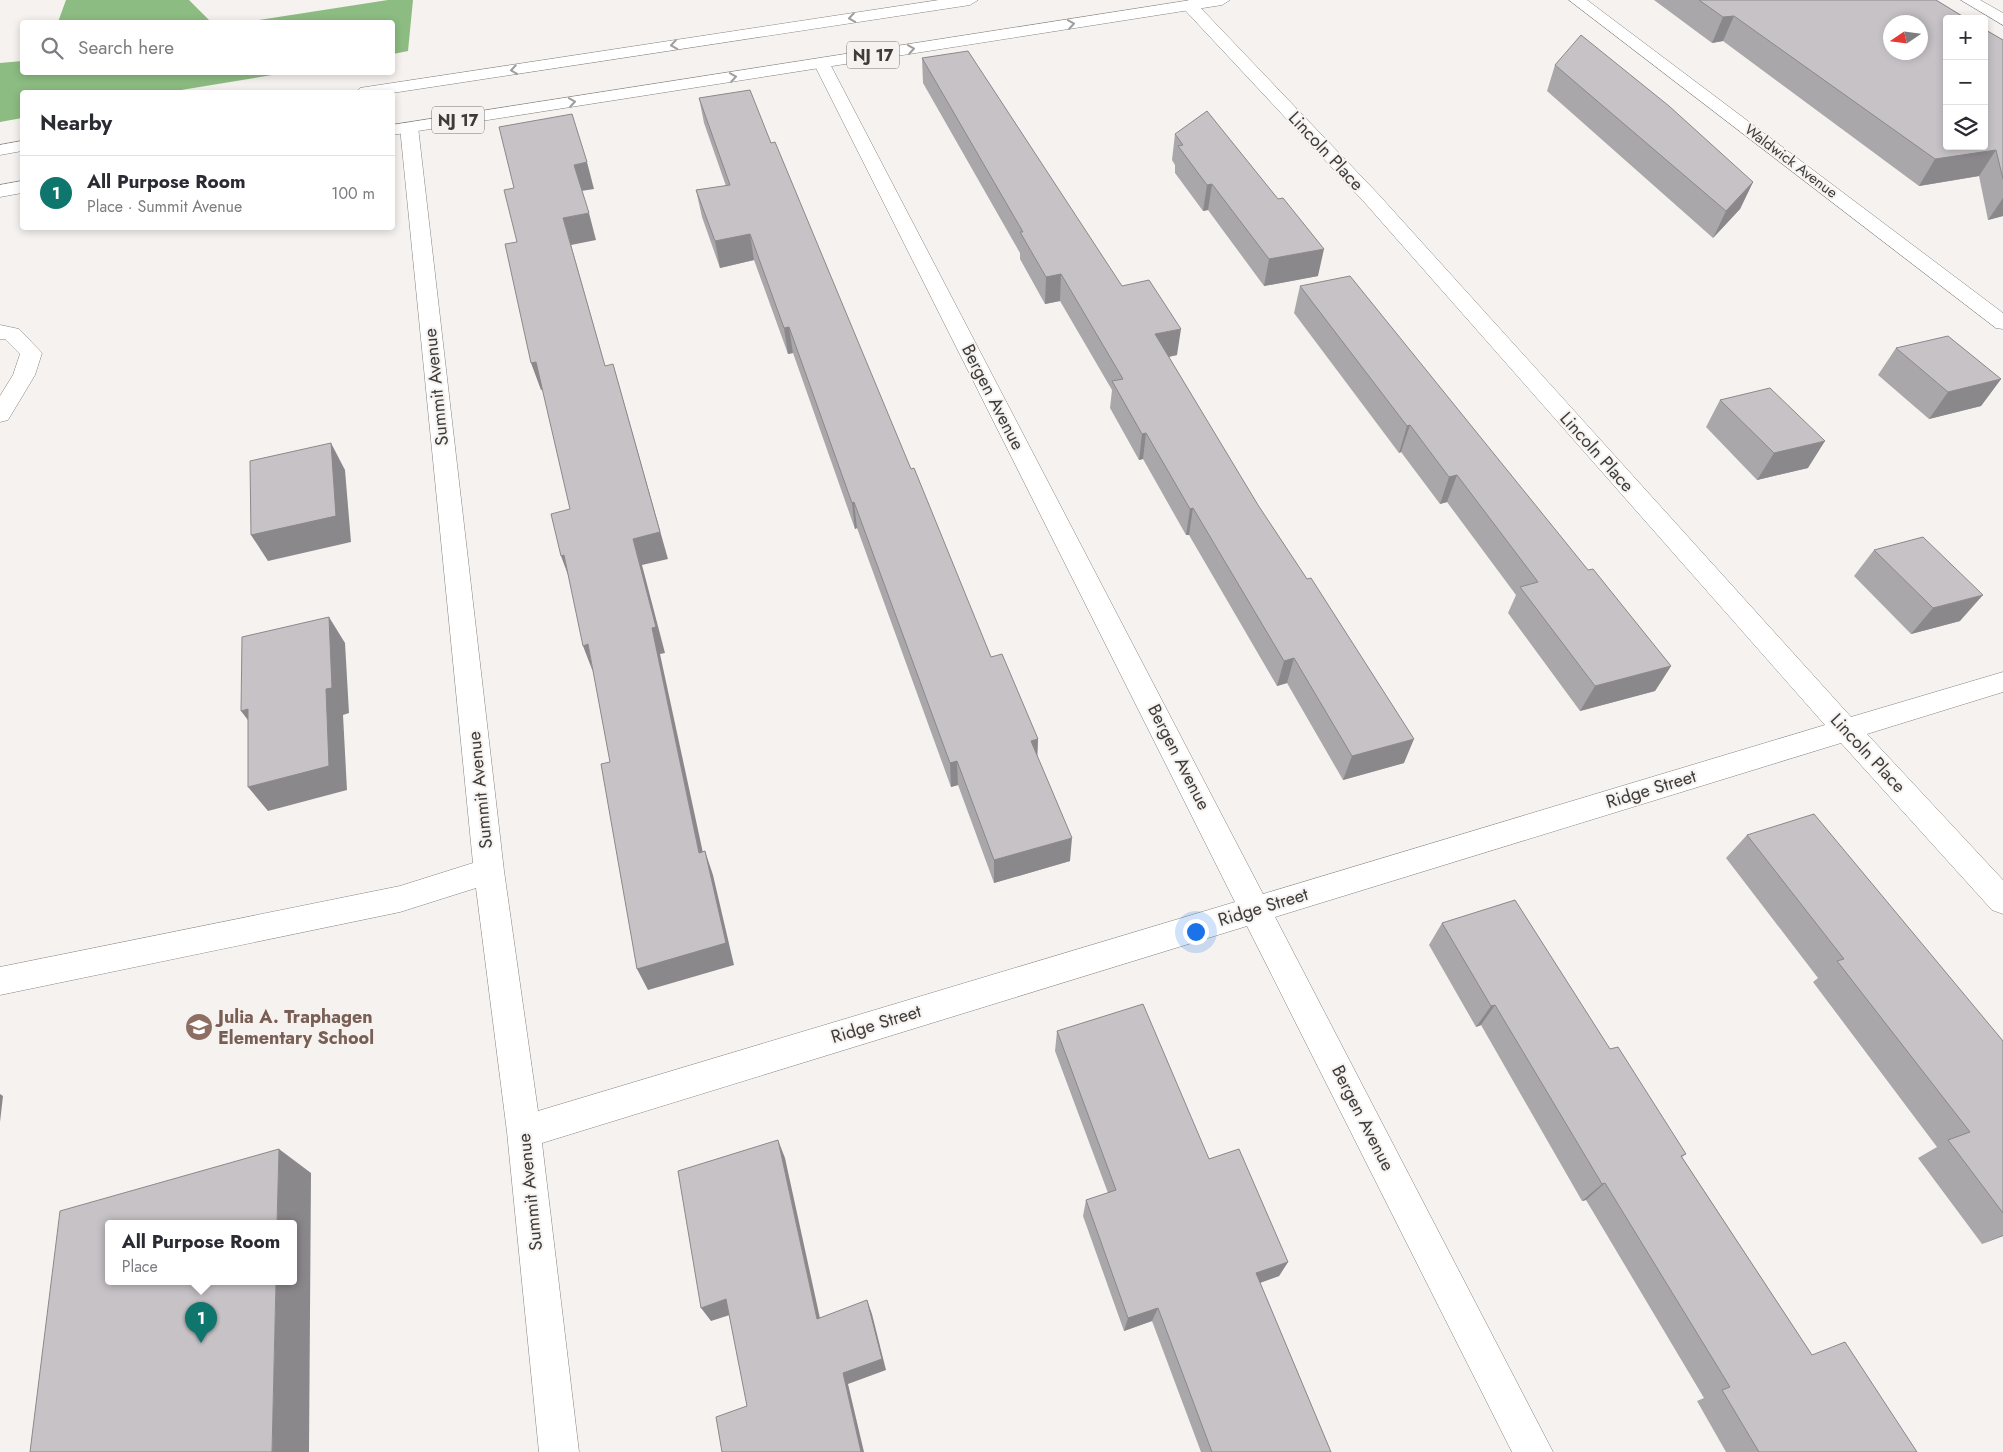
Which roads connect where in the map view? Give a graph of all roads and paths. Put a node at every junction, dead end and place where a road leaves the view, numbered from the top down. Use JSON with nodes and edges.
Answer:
{"nodes":[{"id":1,"x":970,"y":0,"type":"edge"},
{"id":2,"x":1222,"y":0,"type":"edge"},
{"id":3,"x":1577,"y":0,"type":"edge"},
{"id":4,"x":1968,"y":0,"type":"edge"},
{"id":5,"x":1189,"y":5,"type":"junction"},
{"id":6,"x":2003,"y":20,"type":"edge"},
{"id":7,"x":822,"y":64,"type":"junction"},
{"id":8,"x":379,"y":90,"type":"edge"},
{"id":9,"x":401,"y":128,"type":"edge"},
{"id":10,"x":20,"y":146,"type":"edge"},
{"id":11,"x":0,"y":150,"type":"edge"},
{"id":12,"x":20,"y":187,"type":"edge"},
{"id":13,"x":0,"y":191,"type":"edge"},
{"id":14,"x":2003,"y":322,"type":"edge"},
{"id":15,"x":0,"y":332,"type":"edge"},
{"id":16,"x":4,"y":408,"type":"edge"},
{"id":17,"x":2003,"y":682,"type":"edge"},
{"id":18,"x":1846,"y":730,"type":"junction"},
{"id":19,"x":489,"y":871,"type":"junction"},
{"id":20,"x":2003,"y":902,"type":"edge"},
{"id":21,"x":1256,"y":909,"type":"junction"},
{"id":22,"x":0,"y":981,"type":"edge"},
{"id":23,"x":524,"y":1132,"type":"junction"},
{"id":24,"x":559,"y":1452,"type":"edge"},
{"id":25,"x":1533,"y":1452,"type":"edge"}],
"edges":[{"from":1,"to":8,"type":"main road","number":"NJ 17","one_way":true},
{"from":2,"to":5,"type":"main road","number":"NJ 17"},
{"from":3,"to":14,"type":"main road","name":"Waldwick Avenue"},
{"from":4,"to":6,"type":"main road"},
{"from":7,"to":5,"type":"main road","number":"NJ 17","one_way":true},
{"from":5,"to":18,"type":"main road","name":"Lincoln Place"},
{"from":9,"to":7,"type":"main road","number":"NJ 17","one_way":true},
{"from":7,"to":21,"type":"main road","name":"Bergen Avenue"},
{"from":9,"to":19,"type":"main road","name":"Summit Avenue"},
{"from":10,"to":11,"type":"main road"},
{"from":12,"to":13,"type":"main road"},
{"from":15,"to":16,"type":"main road"},
{"from":17,"to":18,"type":"main road","name":"Ridge Street"},
{"from":18,"to":20,"type":"main road","name":"Lincoln Place"},
{"from":18,"to":21,"type":"main road","name":"Ridge Street"},
{"from":19,"to":22,"type":"main road"},
{"from":19,"to":23,"type":"main road","name":"Summit Avenue"},
{"from":21,"to":23,"type":"main road","name":"Ridge Street"},
{"from":21,"to":25,"type":"main road","name":"Bergen Avenue"},
{"from":23,"to":24,"type":"main road","name":"Summit Avenue"}]}
